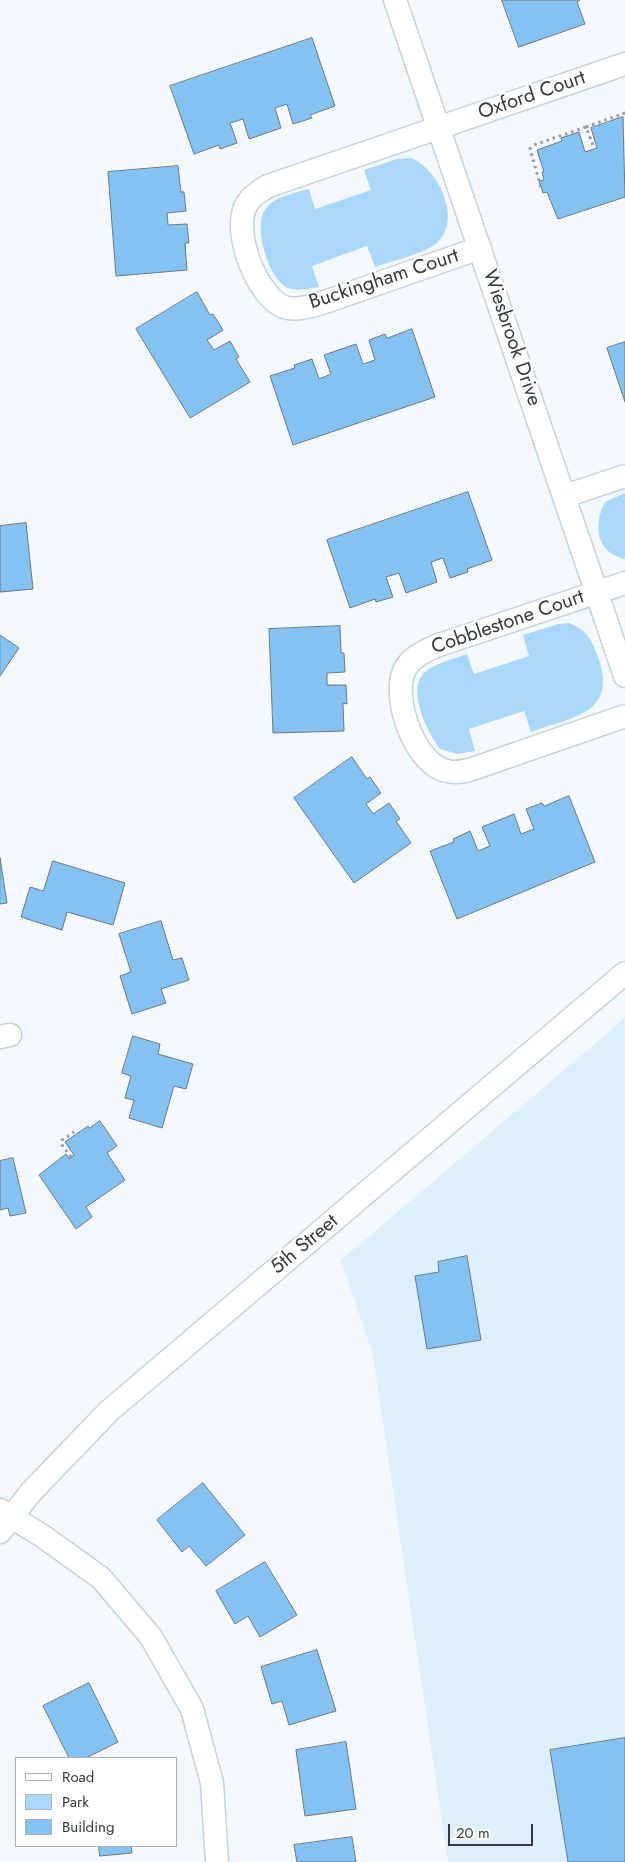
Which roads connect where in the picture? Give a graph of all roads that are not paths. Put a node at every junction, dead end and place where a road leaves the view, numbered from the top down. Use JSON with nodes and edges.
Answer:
{"nodes":[{"id":1,"x":395,"y":0,"type":"edge"},
{"id":2,"x":625,"y":64,"type":"edge"},
{"id":3,"x":438,"y":128,"type":"junction"},
{"id":4,"x":480,"y":248,"type":"junction"},
{"id":5,"x":625,"y":476,"type":"edge"},
{"id":6,"x":566,"y":496,"type":"junction"},
{"id":7,"x":625,"y":583,"type":"edge"},
{"id":8,"x":598,"y":592,"type":"junction"},
{"id":9,"x":625,"y":676,"type":"edge"},
{"id":10,"x":625,"y":716,"type":"edge"},
{"id":11,"x":625,"y":973,"type":"edge"},
{"id":12,"x":4,"y":1519,"type":"edge"},
{"id":13,"x":217,"y":1862,"type":"edge"}],
"edges":[{"from":1,"to":3,"type":"street","name":"Wiesbrook Drive"},
{"from":2,"to":3,"type":"street","name":"Oxford Court"},
{"from":3,"to":4,"type":"street","name":"Wiesbrook Drive"},
{"from":3,"to":4,"type":"street","name":"Buckingham Court"},
{"from":4,"to":6,"type":"street","name":"Wiesbrook Drive"},
{"from":5,"to":6,"type":"street"},
{"from":6,"to":8,"type":"street","name":"Wiesbrook Drive"},
{"from":7,"to":8,"type":"street","name":"Cobblestone Court"},
{"from":8,"to":9,"type":"street","name":"Wiesbrook Drive"},
{"from":8,"to":10,"type":"street","name":"Cobblestone Court"},
{"from":11,"to":12,"type":"street","name":"5th Street"},
{"from":12,"to":13,"type":"street"}]}
